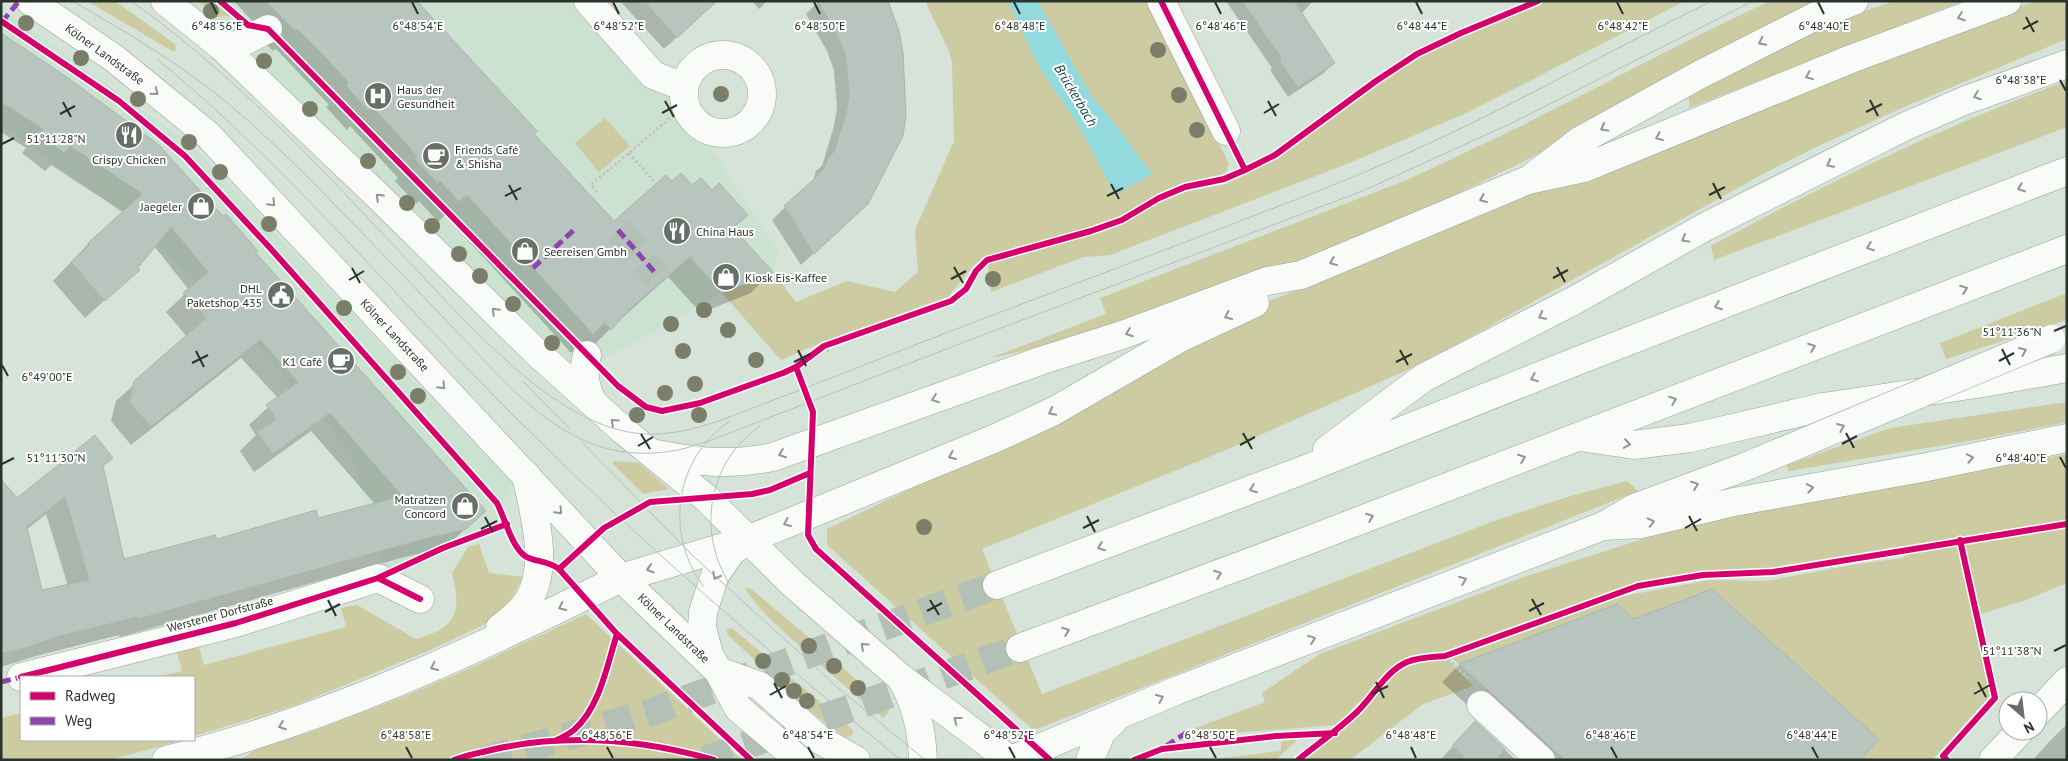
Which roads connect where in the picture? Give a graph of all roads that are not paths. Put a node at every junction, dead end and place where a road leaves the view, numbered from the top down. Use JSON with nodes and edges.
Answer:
{"nodes":[{"id":1,"x":30,"y":1,"type":"edge"},
{"id":2,"x":165,"y":1,"type":"edge"},
{"id":3,"x":588,"y":1,"type":"edge"},
{"id":4,"x":1161,"y":1,"type":"edge"},
{"id":5,"x":1854,"y":1,"type":"edge"},
{"id":6,"x":2007,"y":1,"type":"edge"},
{"id":7,"x":268,"y":29,"type":"dead end"},
{"id":8,"x":221,"y":46,"type":"junction"},
{"id":9,"x":2067,"y":64,"type":"edge"},
{"id":10,"x":685,"y":96,"type":"road end"},
{"id":11,"x":1226,"y":131,"type":"dead end"},
{"id":12,"x":2067,"y":171,"type":"edge"},
{"id":13,"x":1528,"y":180,"type":"junction"},
{"id":14,"x":2067,"y":249,"type":"edge"},
{"id":15,"x":1301,"y":275,"type":"junction"},
{"id":16,"x":2059,"y":336,"type":"edge"},
{"id":17,"x":587,"y":355,"type":"dead end"},
{"id":18,"x":2067,"y":368,"type":"edge"},
{"id":19,"x":593,"y":403,"type":"junction"},
{"id":20,"x":1579,"y":436,"type":"junction"},
{"id":21,"x":2067,"y":438,"type":"edge"},
{"id":22,"x":651,"y":453,"type":"junction"},
{"id":23,"x":1298,"y":472,"type":"junction"},
{"id":24,"x":526,"y":475,"type":"junction"},
{"id":25,"x":1603,"y":526,"type":"junction"},
{"id":26,"x":747,"y":540,"type":"junction"},
{"id":27,"x":621,"y":578,"type":"junction"},
{"id":28,"x":997,"y":586,"type":"tunnel mouth"},
{"id":29,"x":420,"y":599,"type":"dead end"},
{"id":30,"x":478,"y":647,"type":"junction"},
{"id":31,"x":1020,"y":648,"type":"tunnel mouth"},
{"id":32,"x":718,"y":671,"type":"junction"},
{"id":33,"x":25,"y":676,"type":"edge"},
{"id":34,"x":20,"y":677,"type":"edge"},
{"id":35,"x":901,"y":678,"type":"junction"},
{"id":36,"x":2067,"y":681,"type":"edge"},
{"id":37,"x":1,"y":682,"type":"edge"},
{"id":38,"x":2048,"y":701,"type":"edge"},
{"id":39,"x":1480,"y":705,"type":"dead end"},
{"id":40,"x":1116,"y":718,"type":"junction"},
{"id":41,"x":2011,"y":741,"type":"edge"},
{"id":42,"x":166,"y":760,"type":"edge"},
{"id":43,"x":799,"y":760,"type":"edge"},
{"id":44,"x":856,"y":760,"type":"edge"},
{"id":45,"x":923,"y":760,"type":"edge"},
{"id":46,"x":1010,"y":760,"type":"edge"},
{"id":47,"x":1090,"y":760,"type":"edge"},
{"id":48,"x":1541,"y":760,"type":"edge"},
{"id":49,"x":1993,"y":760,"type":"edge"}],
"edges":[{"from":1,"to":24,"type":"main road","name":"Kölner Landstraße","one_way":true},
{"from":2,"to":8,"type":"main road"},
{"from":3,"to":10,"type":"main road"},
{"from":4,"to":11,"type":"main road"},
{"from":5,"to":13,"type":"main road","one_way":true},
{"from":6,"to":13,"type":"main road","one_way":true},
{"from":7,"to":8,"type":"main road"},
{"from":19,"to":8,"type":"main road","one_way":true},
{"from":9,"to":23,"type":"main road","one_way":true},
{"from":12,"to":23,"type":"main road","one_way":true},
{"from":13,"to":15,"type":"main road","one_way":true},
{"from":20,"to":14,"type":"main road","one_way":true},
{"from":15,"to":22,"type":"main road","one_way":true},
{"from":15,"to":26,"type":"main road","one_way":true},
{"from":25,"to":16,"type":"main road","one_way":true,"bridge":true},
{"from":17,"to":19,"type":"main road"},
{"from":20,"to":18,"type":"main road","one_way":true},
{"from":22,"to":19,"type":"main road","one_way":true},
{"from":31,"to":20,"type":"main road","one_way":true},
{"from":25,"to":21,"type":"main road","one_way":true},
{"from":22,"to":26,"type":"main road"},
{"from":23,"to":28,"type":"main road","one_way":true},
{"from":24,"to":27,"type":"main road","name":"Kölner Landstraße","one_way":true},
{"from":24,"to":30,"type":"main road"},
{"from":40,"to":25,"type":"main road","one_way":true},
{"from":26,"to":27,"type":"main road","one_way":true},
{"from":26,"to":32,"type":"main road","name":"Kölner Landstraße","one_way":true},
{"from":35,"to":26,"type":"main road","one_way":true},
{"from":27,"to":30,"type":"main road","one_way":true},
{"from":27,"to":32,"type":"main road","name":"Kölner Landstraße"},
{"from":29,"to":33,"type":"main road","name":"Werstener Dorfstraße"},
{"from":30,"to":42,"type":"main road","one_way":true},
{"from":32,"to":43,"type":"main road","name":"Kölner Landstraße"},
{"from":32,"to":44,"type":"main road","name":"Kölner Landstraße"},
{"from":34,"to":37,"type":"main road","name":"Werstener Dorfstraße"},
{"from":35,"to":45,"type":"main road"},
{"from":46,"to":35,"type":"main road","one_way":true},
{"from":36,"to":38,"type":"main road"},
{"from":39,"to":48,"type":"main road"},
{"from":40,"to":46,"type":"main road"},
{"from":40,"to":47,"type":"main road"},
{"from":41,"to":49,"type":"main road"}]}
